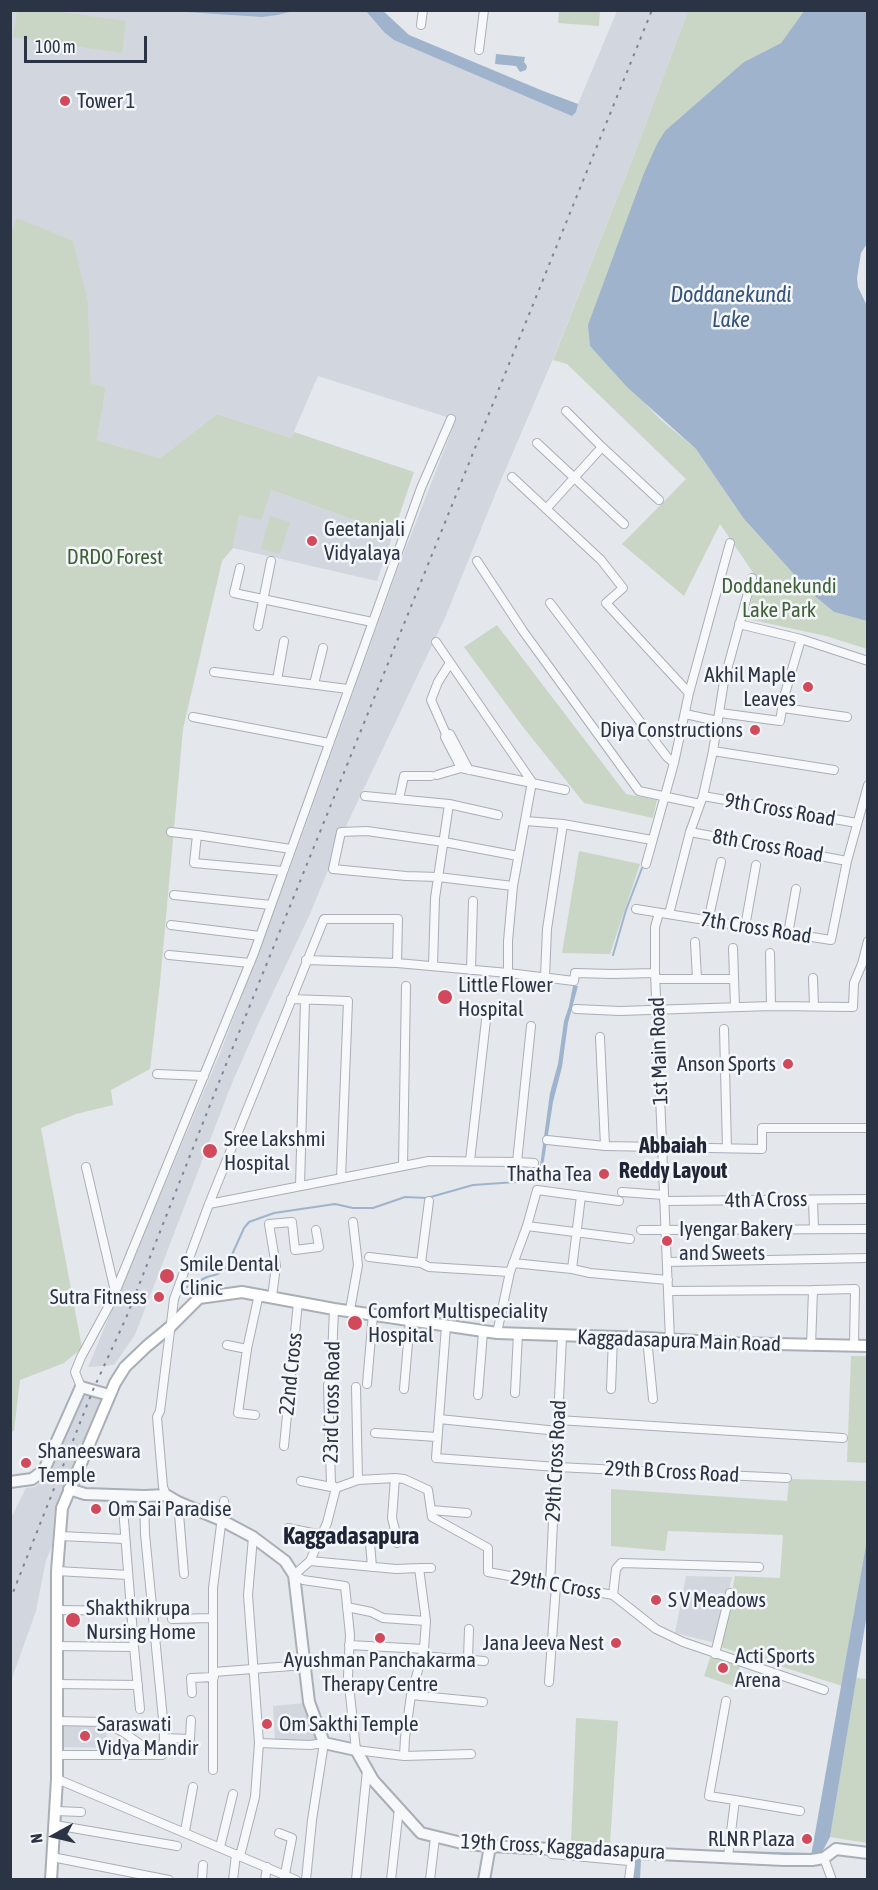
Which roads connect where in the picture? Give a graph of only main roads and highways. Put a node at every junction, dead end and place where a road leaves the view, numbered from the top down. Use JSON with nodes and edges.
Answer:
{"nodes":[{"id":1,"x":867,"y":1346,"type":"edge"},
{"id":2,"x":51,"y":1880,"type":"edge"}],
"edges":[{"from":1,"to":2,"type":"main road","name":"Kaggadasapura Main Road"}]}
